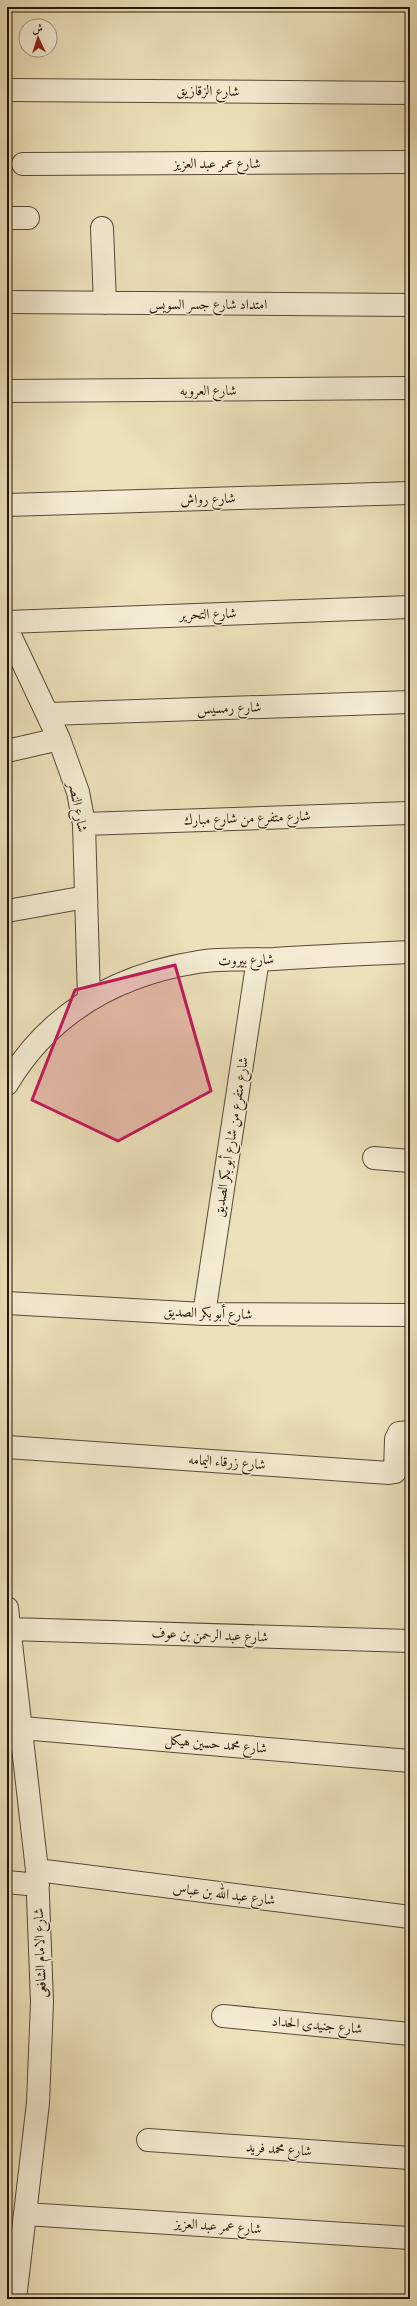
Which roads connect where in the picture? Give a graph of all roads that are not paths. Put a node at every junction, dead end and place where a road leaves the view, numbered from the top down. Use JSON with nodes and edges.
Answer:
{"nodes":[{"id":1,"x":7,"y":90,"type":"edge"},
{"id":2,"x":410,"y":93,"type":"edge"},
{"id":3,"x":410,"y":162,"type":"edge"},
{"id":4,"x":23,"y":164,"type":"dead end"},
{"id":5,"x":7,"y":218,"type":"edge"},
{"id":6,"x":28,"y":218,"type":"dead end"},
{"id":7,"x":102,"y":228,"type":"dead end"},
{"id":8,"x":7,"y":302,"type":"edge"},
{"id":9,"x":105,"y":303,"type":"junction"},
{"id":10,"x":410,"y":305,"type":"edge"},
{"id":11,"x":410,"y":388,"type":"edge"},
{"id":12,"x":7,"y":392,"type":"edge"},
{"id":13,"x":410,"y":493,"type":"edge"},
{"id":14,"x":7,"y":505,"type":"edge"},
{"id":15,"x":410,"y":607,"type":"edge"},
{"id":16,"x":8,"y":630,"type":"edge"},
{"id":17,"x":410,"y":702,"type":"edge"},
{"id":18,"x":48,"y":714,"type":"junction"},
{"id":19,"x":60,"y":739,"type":"junction"},
{"id":20,"x":7,"y":751,"type":"edge"},
{"id":21,"x":410,"y":813,"type":"edge"},
{"id":22,"x":84,"y":824,"type":"junction"},
{"id":23,"x":86,"y":897,"type":"junction"},
{"id":24,"x":7,"y":911,"type":"edge"},
{"id":25,"x":410,"y":952,"type":"edge"},
{"id":26,"x":258,"y":959,"type":"junction"},
{"id":27,"x":89,"y":999,"type":"junction"},
{"id":28,"x":7,"y":1084,"type":"edge"},
{"id":29,"x":374,"y":1158,"type":"dead end"},
{"id":30,"x":410,"y":1161,"type":"edge"},
{"id":31,"x":7,"y":1303,"type":"edge"},
{"id":32,"x":204,"y":1314,"type":"junction"},
{"id":33,"x":410,"y":1315,"type":"edge"},
{"id":34,"x":410,"y":1432,"type":"edge"},
{"id":35,"x":7,"y":1447,"type":"edge"},
{"id":36,"x":7,"y":1608,"type":"edge"},
{"id":37,"x":10,"y":1629,"type":"junction"},
{"id":38,"x":410,"y":1641,"type":"edge"},
{"id":39,"x":22,"y":1728,"type":"junction"},
{"id":40,"x":410,"y":1761,"type":"edge"},
{"id":41,"x":38,"y":1878,"type":"junction"},
{"id":42,"x":7,"y":1882,"type":"edge"},
{"id":43,"x":410,"y":1917,"type":"edge"},
{"id":44,"x":223,"y":2016,"type":"dead end"},
{"id":45,"x":410,"y":2034,"type":"edge"},
{"id":46,"x":148,"y":2140,"type":"dead end"},
{"id":47,"x":410,"y":2158,"type":"edge"},
{"id":48,"x":25,"y":2214,"type":"junction"},
{"id":49,"x":410,"y":2238,"type":"edge"},
{"id":50,"x":15,"y":2299,"type":"edge"}],
"edges":[{"from":1,"to":2,"type":"street","name":"شارع الزقازيق"},
{"from":3,"to":4,"type":"street","name":"شارع عمر عبد العزيز"},
{"from":5,"to":6,"type":"street"},
{"from":7,"to":9,"type":"street"},
{"from":8,"to":9,"type":"street","name":"امتداد شارع جسر السويس"},
{"from":9,"to":10,"type":"street","name":"امتداد شارع جسر السويس"},
{"from":11,"to":12,"type":"street","name":"شارع العروبه"},
{"from":13,"to":14,"type":"street","name":"شارع رواش"},
{"from":15,"to":16,"type":"street","name":"شارع التحرير"},
{"from":16,"to":18,"type":"street","name":"شارع النصر"},
{"from":17,"to":18,"type":"street","name":"شارع رمسيس"},
{"from":18,"to":19,"type":"street","name":"شارع النصر"},
{"from":19,"to":20,"type":"street"},
{"from":19,"to":22,"type":"street","name":"شارع النصر"},
{"from":21,"to":22,"type":"street","name":"شارع متفرع من شارع مبارك"},
{"from":22,"to":23,"type":"street","name":"شارع النصر"},
{"from":23,"to":24,"type":"street"},
{"from":23,"to":27,"type":"street","name":"شارع النصر"},
{"from":25,"to":26,"type":"street","name":"شارع بيروت"},
{"from":26,"to":27,"type":"street","name":"شارع بيروت"},
{"from":26,"to":32,"type":"street","name":"شارع متفرع من شارع أبو بكر الصديق"},
{"from":27,"to":28,"type":"street"},
{"from":29,"to":30,"type":"street"},
{"from":31,"to":32,"type":"street","name":"شارع أبو بكر الصديق"},
{"from":32,"to":33,"type":"street","name":"شارع أبو بكر الصديق"},
{"from":34,"to":35,"type":"street","name":"شارع زرقاء اليمامه"},
{"from":36,"to":37,"type":"street","name":"شارع الامام الشافعى"},
{"from":37,"to":38,"type":"street","name":"شارع عبد الرحمن بن عوف"},
{"from":37,"to":39,"type":"street","name":"شارع الامام الشافعى"},
{"from":39,"to":40,"type":"street","name":"شارع محمد حسين هيكل"},
{"from":39,"to":41,"type":"street","name":"شارع الامام الشافعى"},
{"from":41,"to":42,"type":"street","name":"شارع عبد الله بن عباس"},
{"from":41,"to":43,"type":"street","name":"شارع عبد الله بن عباس"},
{"from":41,"to":48,"type":"street","name":"شارع الامام الشافعى"},
{"from":44,"to":45,"type":"street","name":"شارع جنيدى الحداد"},
{"from":46,"to":47,"type":"street","name":"شارع محمد فريد"},
{"from":48,"to":49,"type":"street","name":"شارع عمر عبد العزيز"},
{"from":48,"to":50,"type":"street","name":"شارع الامام الشافعى"}]}
